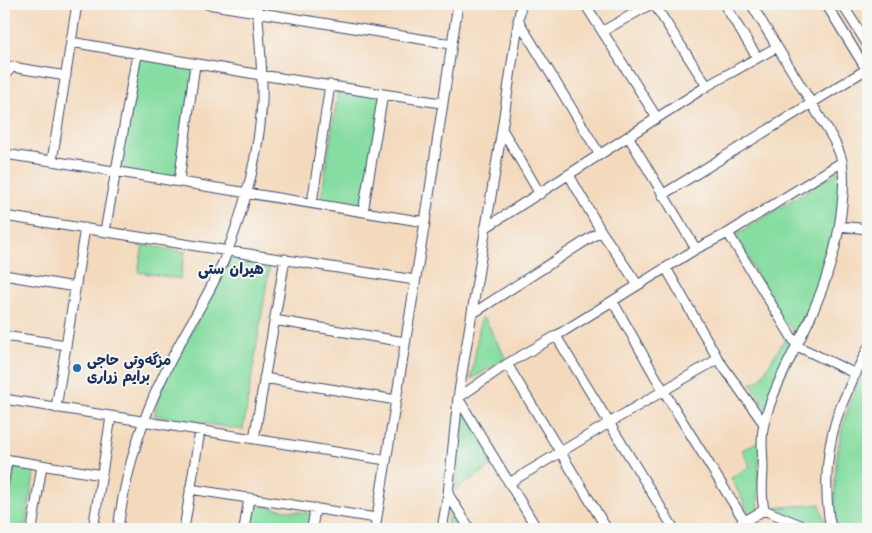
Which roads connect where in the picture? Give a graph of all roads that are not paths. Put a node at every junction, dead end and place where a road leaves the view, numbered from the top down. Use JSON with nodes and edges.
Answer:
{"nodes":[{"id":1,"x":77,"y":4,"type":"edge"},
{"id":2,"x":207,"y":4,"type":"edge"},
{"id":3,"x":458,"y":4,"type":"edge"},
{"id":4,"x":521,"y":4,"type":"edge"},
{"id":5,"x":585,"y":4,"type":"edge"},
{"id":6,"x":652,"y":4,"type":"edge"},
{"id":7,"x":724,"y":4,"type":"edge"},
{"id":8,"x":751,"y":4,"type":"edge"},
{"id":9,"x":826,"y":4,"type":"edge"},
{"id":10,"x":842,"y":4,"type":"edge"},
{"id":11,"x":258,"y":8,"type":"edge"},
{"id":12,"x":518,"y":20,"type":"junction"},
{"id":13,"x":603,"y":31,"type":"junction"},
{"id":14,"x":71,"y":42,"type":"junction"},
{"id":15,"x":451,"y":44,"type":"junction"},
{"id":16,"x":868,"y":45,"type":"edge"},
{"id":17,"x":777,"y":47,"type":"junction"},
{"id":18,"x":137,"y":55,"type":"junction"},
{"id":19,"x":757,"y":57,"type":"junction"},
{"id":20,"x":195,"y":65,"type":"junction"},
{"id":21,"x":867,"y":71,"type":"edge"},
{"id":22,"x":261,"y":75,"type":"junction"},
{"id":23,"x":66,"y":76,"type":"junction"},
{"id":24,"x":4,"y":84,"type":"edge"},
{"id":25,"x":330,"y":85,"type":"junction"},
{"id":26,"x":707,"y":86,"type":"junction"},
{"id":27,"x":383,"y":94,"type":"junction"},
{"id":28,"x":811,"y":102,"type":"junction"},
{"id":29,"x":441,"y":103,"type":"junction"},
{"id":30,"x":657,"y":118,"type":"junction"},
{"id":31,"x":502,"y":129,"type":"junction"},
{"id":32,"x":628,"y":136,"type":"junction"},
{"id":33,"x":4,"y":154,"type":"edge"},
{"id":34,"x":600,"y":154,"type":"junction"},
{"id":35,"x":52,"y":160,"type":"junction"},
{"id":36,"x":842,"y":162,"type":"junction"},
{"id":37,"x":116,"y":171,"type":"junction"},
{"id":38,"x":569,"y":175,"type":"junction"},
{"id":39,"x":178,"y":181,"type":"junction"},
{"id":40,"x":246,"y":192,"type":"junction"},
{"id":41,"x":540,"y":194,"type":"junction"},
{"id":42,"x":662,"y":195,"type":"junction"},
{"id":43,"x":312,"y":203,"type":"junction"},
{"id":44,"x":362,"y":212,"type":"junction"},
{"id":45,"x":4,"y":216,"type":"edge"},
{"id":46,"x":425,"y":222,"type":"junction"},
{"id":47,"x":839,"y":226,"type":"junction"},
{"id":48,"x":85,"y":228,"type":"junction"},
{"id":49,"x":485,"y":228,"type":"junction"},
{"id":50,"x":868,"y":230,"type":"edge"},
{"id":51,"x":105,"y":231,"type":"junction"},
{"id":52,"x":601,"y":231,"type":"junction"},
{"id":53,"x":728,"y":233,"type":"junction"},
{"id":54,"x":696,"y":249,"type":"junction"},
{"id":55,"x":227,"y":250,"type":"junction"},
{"id":56,"x":284,"y":259,"type":"junction"},
{"id":57,"x":666,"y":268,"type":"junction"},
{"id":58,"x":4,"y":275,"type":"edge"},
{"id":59,"x":415,"y":280,"type":"junction"},
{"id":60,"x":638,"y":285,"type":"junction"},
{"id":61,"x":75,"y":287,"type":"junction"},
{"id":62,"x":613,"y":302,"type":"junction"},
{"id":63,"x":472,"y":314,"type":"junction"},
{"id":64,"x":274,"y":320,"type":"junction"},
{"id":65,"x":4,"y":336,"type":"edge"},
{"id":66,"x":556,"y":336,"type":"junction"},
{"id":67,"x":405,"y":342,"type":"junction"},
{"id":68,"x":66,"y":345,"type":"junction"},
{"id":69,"x":796,"y":346,"type":"junction"},
{"id":70,"x":868,"y":348,"type":"edge"},
{"id":71,"x":718,"y":359,"type":"junction"},
{"id":72,"x":506,"y":364,"type":"junction"},
{"id":73,"x":856,"y":374,"type":"junction"},
{"id":74,"x":264,"y":378,"type":"junction"},
{"id":75,"x":663,"y":390,"type":"junction"},
{"id":76,"x":458,"y":398,"type":"junction"},
{"id":77,"x":4,"y":399,"type":"edge"},
{"id":78,"x":396,"y":400,"type":"junction"},
{"id":79,"x":56,"y":408,"type":"junction"},
{"id":80,"x":111,"y":417,"type":"junction"},
{"id":81,"x":145,"y":422,"type":"junction"},
{"id":82,"x":610,"y":424,"type":"junction"},
{"id":83,"x":764,"y":424,"type":"junction"},
{"id":84,"x":200,"y":431,"type":"junction"},
{"id":85,"x":254,"y":439,"type":"junction"},
{"id":86,"x":560,"y":453,"type":"junction"},
{"id":87,"x":5,"y":460,"type":"edge"},
{"id":88,"x":386,"y":460,"type":"junction"},
{"id":89,"x":42,"y":466,"type":"junction"},
{"id":90,"x":102,"y":475,"type":"junction"},
{"id":91,"x":4,"y":481,"type":"edge"},
{"id":92,"x":509,"y":483,"type":"junction"},
{"id":93,"x":190,"y":489,"type":"junction"},
{"id":94,"x":448,"y":494,"type":"junction"},
{"id":95,"x":249,"y":498,"type":"junction"},
{"id":96,"x":316,"y":508,"type":"junction"},
{"id":97,"x":764,"y":510,"type":"junction"},
{"id":98,"x":376,"y":518,"type":"junction"},
{"id":99,"x":745,"y":522,"type":"junction"},
{"id":100,"x":32,"y":529,"type":"edge"},
{"id":101,"x":93,"y":529,"type":"edge"},
{"id":102,"x":118,"y":529,"type":"edge"},
{"id":103,"x":184,"y":529,"type":"edge"},
{"id":104,"x":244,"y":529,"type":"edge"},
{"id":105,"x":312,"y":529,"type":"edge"},
{"id":106,"x":375,"y":529,"type":"edge"},
{"id":107,"x":442,"y":529,"type":"edge"},
{"id":108,"x":470,"y":529,"type":"edge"},
{"id":109,"x":537,"y":529,"type":"edge"},
{"id":110,"x":606,"y":529,"type":"edge"},
{"id":111,"x":674,"y":529,"type":"edge"},
{"id":112,"x":731,"y":529,"type":"edge"},
{"id":113,"x":810,"y":529,"type":"edge"},
{"id":114,"x":831,"y":529,"type":"edge"}],
"edges":[{"from":1,"to":14,"type":"street"},
{"from":2,"to":11,"type":"street"},
{"from":3,"to":15,"type":"street"},
{"from":4,"to":12,"type":"street"},
{"from":5,"to":13,"type":"street"},
{"from":6,"to":13,"type":"street"},
{"from":6,"to":26,"type":"street"},
{"from":7,"to":19,"type":"street"},
{"from":8,"to":17,"type":"street"},
{"from":9,"to":21,"type":"street"},
{"from":10,"to":16,"type":"street"},
{"from":11,"to":15,"type":"street"},
{"from":11,"to":22,"type":"street"},
{"from":12,"to":31,"type":"street"},
{"from":12,"to":34,"type":"street"},
{"from":13,"to":30,"type":"street"},
{"from":14,"to":18,"type":"street"},
{"from":14,"to":23,"type":"street"},
{"from":15,"to":29,"type":"street"},
{"from":17,"to":19,"type":"street"},
{"from":17,"to":28,"type":"street"},
{"from":18,"to":20,"type":"street"},
{"from":18,"to":37,"type":"street"},
{"from":19,"to":26,"type":"street"},
{"from":20,"to":22,"type":"street"},
{"from":20,"to":39,"type":"street"},
{"from":21,"to":28,"type":"street"},
{"from":22,"to":25,"type":"street"},
{"from":22,"to":40,"type":"street"},
{"from":23,"to":24,"type":"street"},
{"from":23,"to":35,"type":"street"},
{"from":25,"to":27,"type":"street"},
{"from":25,"to":43,"type":"street"},
{"from":26,"to":30,"type":"street"},
{"from":27,"to":29,"type":"street"},
{"from":27,"to":44,"type":"street"},
{"from":28,"to":36,"type":"street"},
{"from":28,"to":42,"type":"street"},
{"from":29,"to":46,"type":"street"},
{"from":30,"to":32,"type":"street"},
{"from":31,"to":41,"type":"street"},
{"from":31,"to":49,"type":"street"},
{"from":32,"to":34,"type":"street"},
{"from":32,"to":42,"type":"street"},
{"from":33,"to":35,"type":"street"},
{"from":34,"to":38,"type":"street"},
{"from":35,"to":37,"type":"street"},
{"from":36,"to":47,"type":"street"},
{"from":36,"to":53,"type":"street"},
{"from":37,"to":39,"type":"street"},
{"from":37,"to":51,"type":"street"},
{"from":38,"to":41,"type":"street"},
{"from":38,"to":52,"type":"street"},
{"from":39,"to":40,"type":"street"},
{"from":40,"to":43,"type":"street"},
{"from":40,"to":55,"type":"street"},
{"from":41,"to":49,"type":"street"},
{"from":42,"to":54,"type":"street"},
{"from":43,"to":44,"type":"street"},
{"from":44,"to":46,"type":"street"},
{"from":45,"to":48,"type":"street"},
{"from":46,"to":59,"type":"street"},
{"from":47,"to":50,"type":"street"},
{"from":47,"to":69,"type":"street"},
{"from":48,"to":51,"type":"street"},
{"from":48,"to":61,"type":"street"},
{"from":49,"to":63,"type":"street"},
{"from":51,"to":55,"type":"street"},
{"from":52,"to":60,"type":"street"},
{"from":52,"to":63,"type":"street"},
{"from":53,"to":54,"type":"street"},
{"from":53,"to":69,"type":"street"},
{"from":54,"to":57,"type":"street"},
{"from":55,"to":56,"type":"street"},
{"from":55,"to":81,"type":"street"},
{"from":56,"to":59,"type":"street"},
{"from":56,"to":64,"type":"street"},
{"from":57,"to":60,"type":"street"},
{"from":57,"to":71,"type":"street"},
{"from":58,"to":61,"type":"street"},
{"from":59,"to":67,"type":"street"},
{"from":60,"to":62,"type":"street"},
{"from":61,"to":68,"type":"street"},
{"from":62,"to":66,"type":"street"},
{"from":62,"to":75,"type":"street"},
{"from":63,"to":76,"type":"street"},
{"from":64,"to":67,"type":"street"},
{"from":64,"to":74,"type":"street"},
{"from":65,"to":68,"type":"street"},
{"from":66,"to":72,"type":"street"},
{"from":66,"to":82,"type":"street"},
{"from":67,"to":78,"type":"street"},
{"from":68,"to":79,"type":"street"},
{"from":69,"to":73,"type":"street"},
{"from":69,"to":83,"type":"street"},
{"from":70,"to":73,"type":"street"},
{"from":71,"to":75,"type":"street"},
{"from":71,"to":83,"type":"street"},
{"from":72,"to":76,"type":"street"},
{"from":72,"to":86,"type":"street"},
{"from":73,"to":114,"type":"street"},
{"from":74,"to":78,"type":"street"},
{"from":74,"to":85,"type":"street"},
{"from":75,"to":82,"type":"street"},
{"from":75,"to":99,"type":"street"},
{"from":76,"to":92,"type":"street"},
{"from":76,"to":94,"type":"street"},
{"from":77,"to":79,"type":"street"},
{"from":78,"to":88,"type":"street"},
{"from":79,"to":80,"type":"street"},
{"from":80,"to":81,"type":"street"},
{"from":80,"to":90,"type":"street"},
{"from":81,"to":84,"type":"street"},
{"from":81,"to":102,"type":"street"},
{"from":82,"to":86,"type":"street"},
{"from":82,"to":111,"type":"street"},
{"from":83,"to":97,"type":"street"},
{"from":84,"to":85,"type":"street"},
{"from":84,"to":93,"type":"street"},
{"from":85,"to":88,"type":"street"},
{"from":86,"to":92,"type":"street"},
{"from":86,"to":110,"type":"street"},
{"from":87,"to":89,"type":"street"},
{"from":87,"to":91,"type":"street"},
{"from":88,"to":98,"type":"street"},
{"from":89,"to":90,"type":"street"},
{"from":89,"to":100,"type":"street"},
{"from":90,"to":101,"type":"street"},
{"from":92,"to":109,"type":"street"},
{"from":93,"to":95,"type":"street"},
{"from":93,"to":103,"type":"street"},
{"from":94,"to":107,"type":"street"},
{"from":94,"to":108,"type":"street"},
{"from":95,"to":96,"type":"street"},
{"from":95,"to":104,"type":"street"},
{"from":96,"to":98,"type":"street"},
{"from":96,"to":105,"type":"street"},
{"from":97,"to":99,"type":"street"},
{"from":97,"to":113,"type":"street"},
{"from":98,"to":106,"type":"street"},
{"from":99,"to":112,"type":"street"}]}
